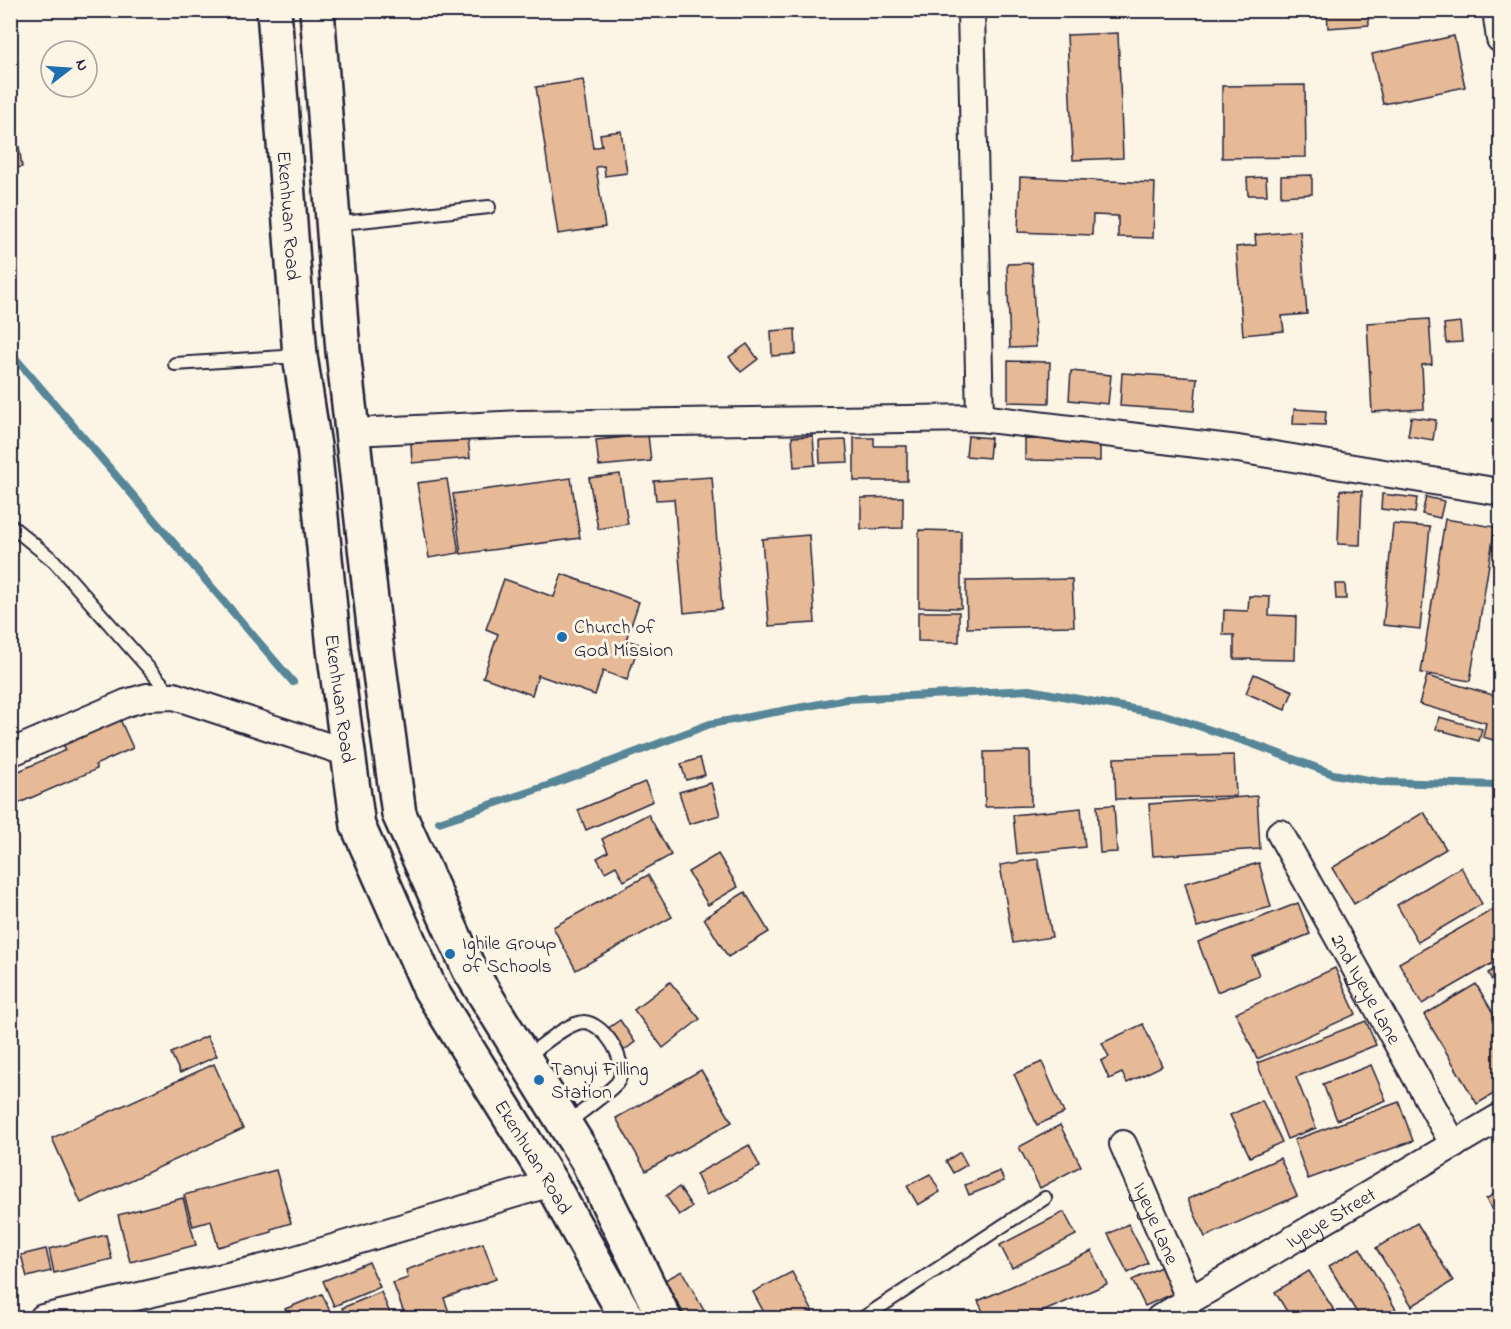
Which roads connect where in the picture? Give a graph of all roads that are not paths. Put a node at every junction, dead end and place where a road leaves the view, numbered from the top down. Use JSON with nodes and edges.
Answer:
{"nodes":[{"id":1,"x":274,"y":10,"type":"edge"},
{"id":2,"x":317,"y":10,"type":"edge"},
{"id":3,"x":971,"y":10,"type":"edge"},
{"id":4,"x":1496,"y":10,"type":"edge"},
{"id":5,"x":1500,"y":39,"type":"edge"},
{"id":6,"x":489,"y":207,"type":"dead end"},
{"id":7,"x":332,"y":224,"type":"junction"},
{"id":8,"x":300,"y":356,"type":"junction"},
{"id":9,"x":175,"y":364,"type":"dead end"},
{"id":10,"x":980,"y":418,"type":"junction"},
{"id":11,"x":352,"y":432,"type":"junction"},
{"id":12,"x":1500,"y":492,"type":"edge"},
{"id":13,"x":10,"y":525,"type":"edge"},
{"id":14,"x":174,"y":696,"type":"junction"},
{"id":15,"x":10,"y":753,"type":"edge"},
{"id":16,"x":348,"y":753,"type":"junction"},
{"id":17,"x":1280,"y":833,"type":"dead end"},
{"id":18,"x":525,"y":1059,"type":"junction"},
{"id":19,"x":1500,"y":1118,"type":"edge"},
{"id":20,"x":565,"y":1125,"type":"junction"},
{"id":21,"x":1124,"y":1143,"type":"dead end"},
{"id":22,"x":1454,"y":1145,"type":"junction"},
{"id":23,"x":551,"y":1183,"type":"junction"},
{"id":24,"x":1044,"y":1198,"type":"dead end"},
{"id":25,"x":1190,"y":1300,"type":"junction"},
{"id":26,"x":43,"y":1318,"type":"edge"},
{"id":27,"x":627,"y":1318,"type":"edge"},
{"id":28,"x":664,"y":1318,"type":"edge"},
{"id":29,"x":863,"y":1318,"type":"edge"},
{"id":30,"x":1160,"y":1318,"type":"edge"}],
"edges":[{"from":1,"to":8,"type":"main road","name":"Ekenhuan Road"},
{"from":2,"to":7,"type":"main road"},
{"from":3,"to":10,"type":"street"},
{"from":4,"to":5,"type":"street"},
{"from":6,"to":7,"type":"lane"},
{"from":7,"to":11,"type":"main road"},
{"from":8,"to":9,"type":"lane"},
{"from":8,"to":16,"type":"main road","name":"Ekenhuan Road"},
{"from":10,"to":11,"type":"street"},
{"from":10,"to":12,"type":"street"},
{"from":11,"to":18,"type":"main road"},
{"from":13,"to":14,"type":"lane"},
{"from":14,"to":15,"type":"street"},
{"from":14,"to":16,"type":"street"},
{"from":16,"to":23,"type":"main road","name":"Ekenhuan Road"},
{"from":17,"to":22,"type":"street","name":"2nd Iyeye Lane"},
{"from":18,"to":20,"type":"main road"},
{"from":18,"to":20,"type":"lane"},
{"from":19,"to":22,"type":"street","name":"Iyeye Street"},
{"from":20,"to":28,"type":"main road"},
{"from":21,"to":25,"type":"street","name":"Iyeye Lane"},
{"from":22,"to":25,"type":"street","name":"Iyeye Street"},
{"from":23,"to":26,"type":"street"},
{"from":23,"to":27,"type":"main road","name":"Ekenhuan Road"},
{"from":24,"to":29,"type":"lane"},
{"from":25,"to":30,"type":"street","name":"Iyeye Street"}]}
